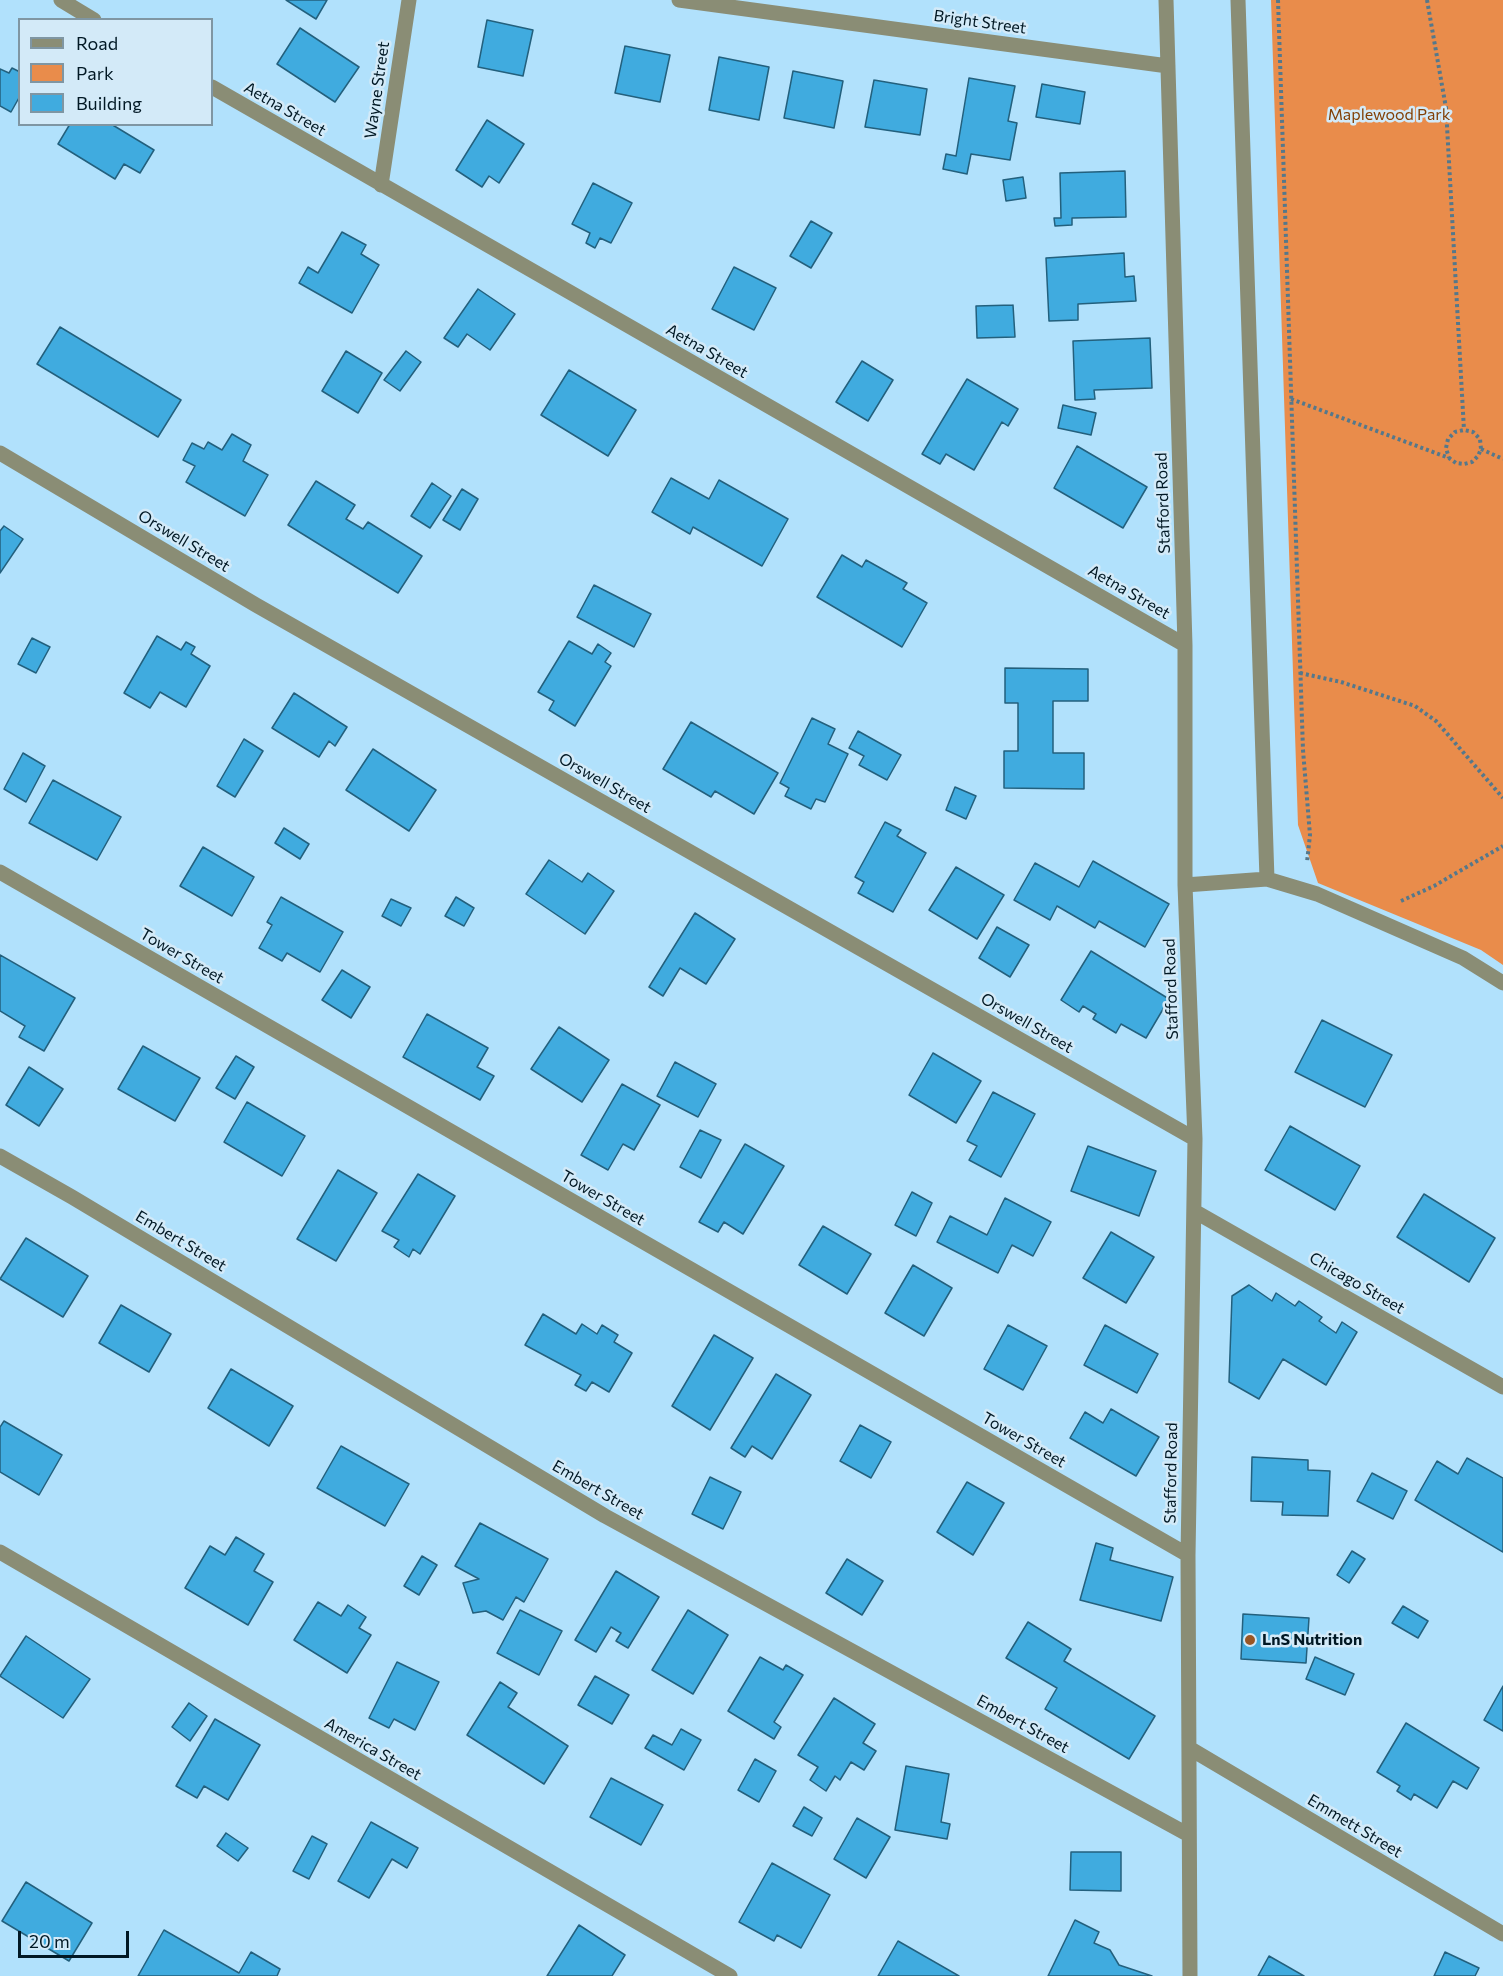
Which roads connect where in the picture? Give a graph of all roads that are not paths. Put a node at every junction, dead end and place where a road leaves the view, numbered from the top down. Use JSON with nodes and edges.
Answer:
{"nodes":[{"id":1,"x":61,"y":0,"type":"edge"},
{"id":2,"x":408,"y":0,"type":"edge"},
{"id":3,"x":679,"y":0,"type":"edge"},
{"id":4,"x":1166,"y":0,"type":"edge"},
{"id":5,"x":1238,"y":0,"type":"edge"},
{"id":6,"x":91,"y":18,"type":"edge"},
{"id":7,"x":1168,"y":66,"type":"junction"},
{"id":8,"x":213,"y":88,"type":"edge"},
{"id":9,"x":381,"y":185,"type":"junction"},
{"id":10,"x":0,"y":453,"type":"edge"},
{"id":11,"x":1185,"y":645,"type":"junction"},
{"id":12,"x":0,"y":872,"type":"edge"},
{"id":13,"x":1267,"y":879,"type":"junction"},
{"id":14,"x":1185,"y":885,"type":"junction"},
{"id":15,"x":1503,"y":983,"type":"edge"},
{"id":16,"x":1195,"y":1139,"type":"junction"},
{"id":17,"x":0,"y":1156,"type":"edge"},
{"id":18,"x":1194,"y":1211,"type":"junction"},
{"id":19,"x":1503,"y":1387,"type":"edge"},
{"id":20,"x":0,"y":1552,"type":"edge"},
{"id":21,"x":1188,"y":1555,"type":"junction"},
{"id":22,"x":1189,"y":1748,"type":"junction"},
{"id":23,"x":1189,"y":1835,"type":"junction"},
{"id":24,"x":1503,"y":1934,"type":"edge"},
{"id":25,"x":730,"y":1976,"type":"edge"},
{"id":26,"x":1190,"y":1976,"type":"edge"}],
"edges":[{"from":1,"to":6,"type":"street"},
{"from":2,"to":9,"type":"street","name":"Wayne Street"},
{"from":3,"to":7,"type":"street","name":"Bright Street"},
{"from":4,"to":7,"type":"street","name":"Stafford Road"},
{"from":5,"to":13,"type":"street"},
{"from":7,"to":11,"type":"street","name":"Stafford Road"},
{"from":8,"to":9,"type":"street","name":"Aetna Street"},
{"from":9,"to":11,"type":"street","name":"Aetna Street"},
{"from":10,"to":16,"type":"street","name":"Orswell Street"},
{"from":11,"to":14,"type":"street","name":"Stafford Road"},
{"from":12,"to":21,"type":"street","name":"Tower Street"},
{"from":13,"to":14,"type":"street"},
{"from":13,"to":15,"type":"street"},
{"from":14,"to":16,"type":"street","name":"Stafford Road"},
{"from":16,"to":18,"type":"street","name":"Stafford Road"},
{"from":17,"to":23,"type":"street","name":"Embert Street"},
{"from":18,"to":19,"type":"street","name":"Chicago Street"},
{"from":18,"to":21,"type":"street","name":"Stafford Road"},
{"from":20,"to":25,"type":"street","name":"America Street"},
{"from":21,"to":22,"type":"street","name":"Stafford Road"},
{"from":22,"to":23,"type":"street","name":"Stafford Road"},
{"from":22,"to":24,"type":"street","name":"Emmett Street"},
{"from":23,"to":26,"type":"street","name":"Stafford Road"}]}
